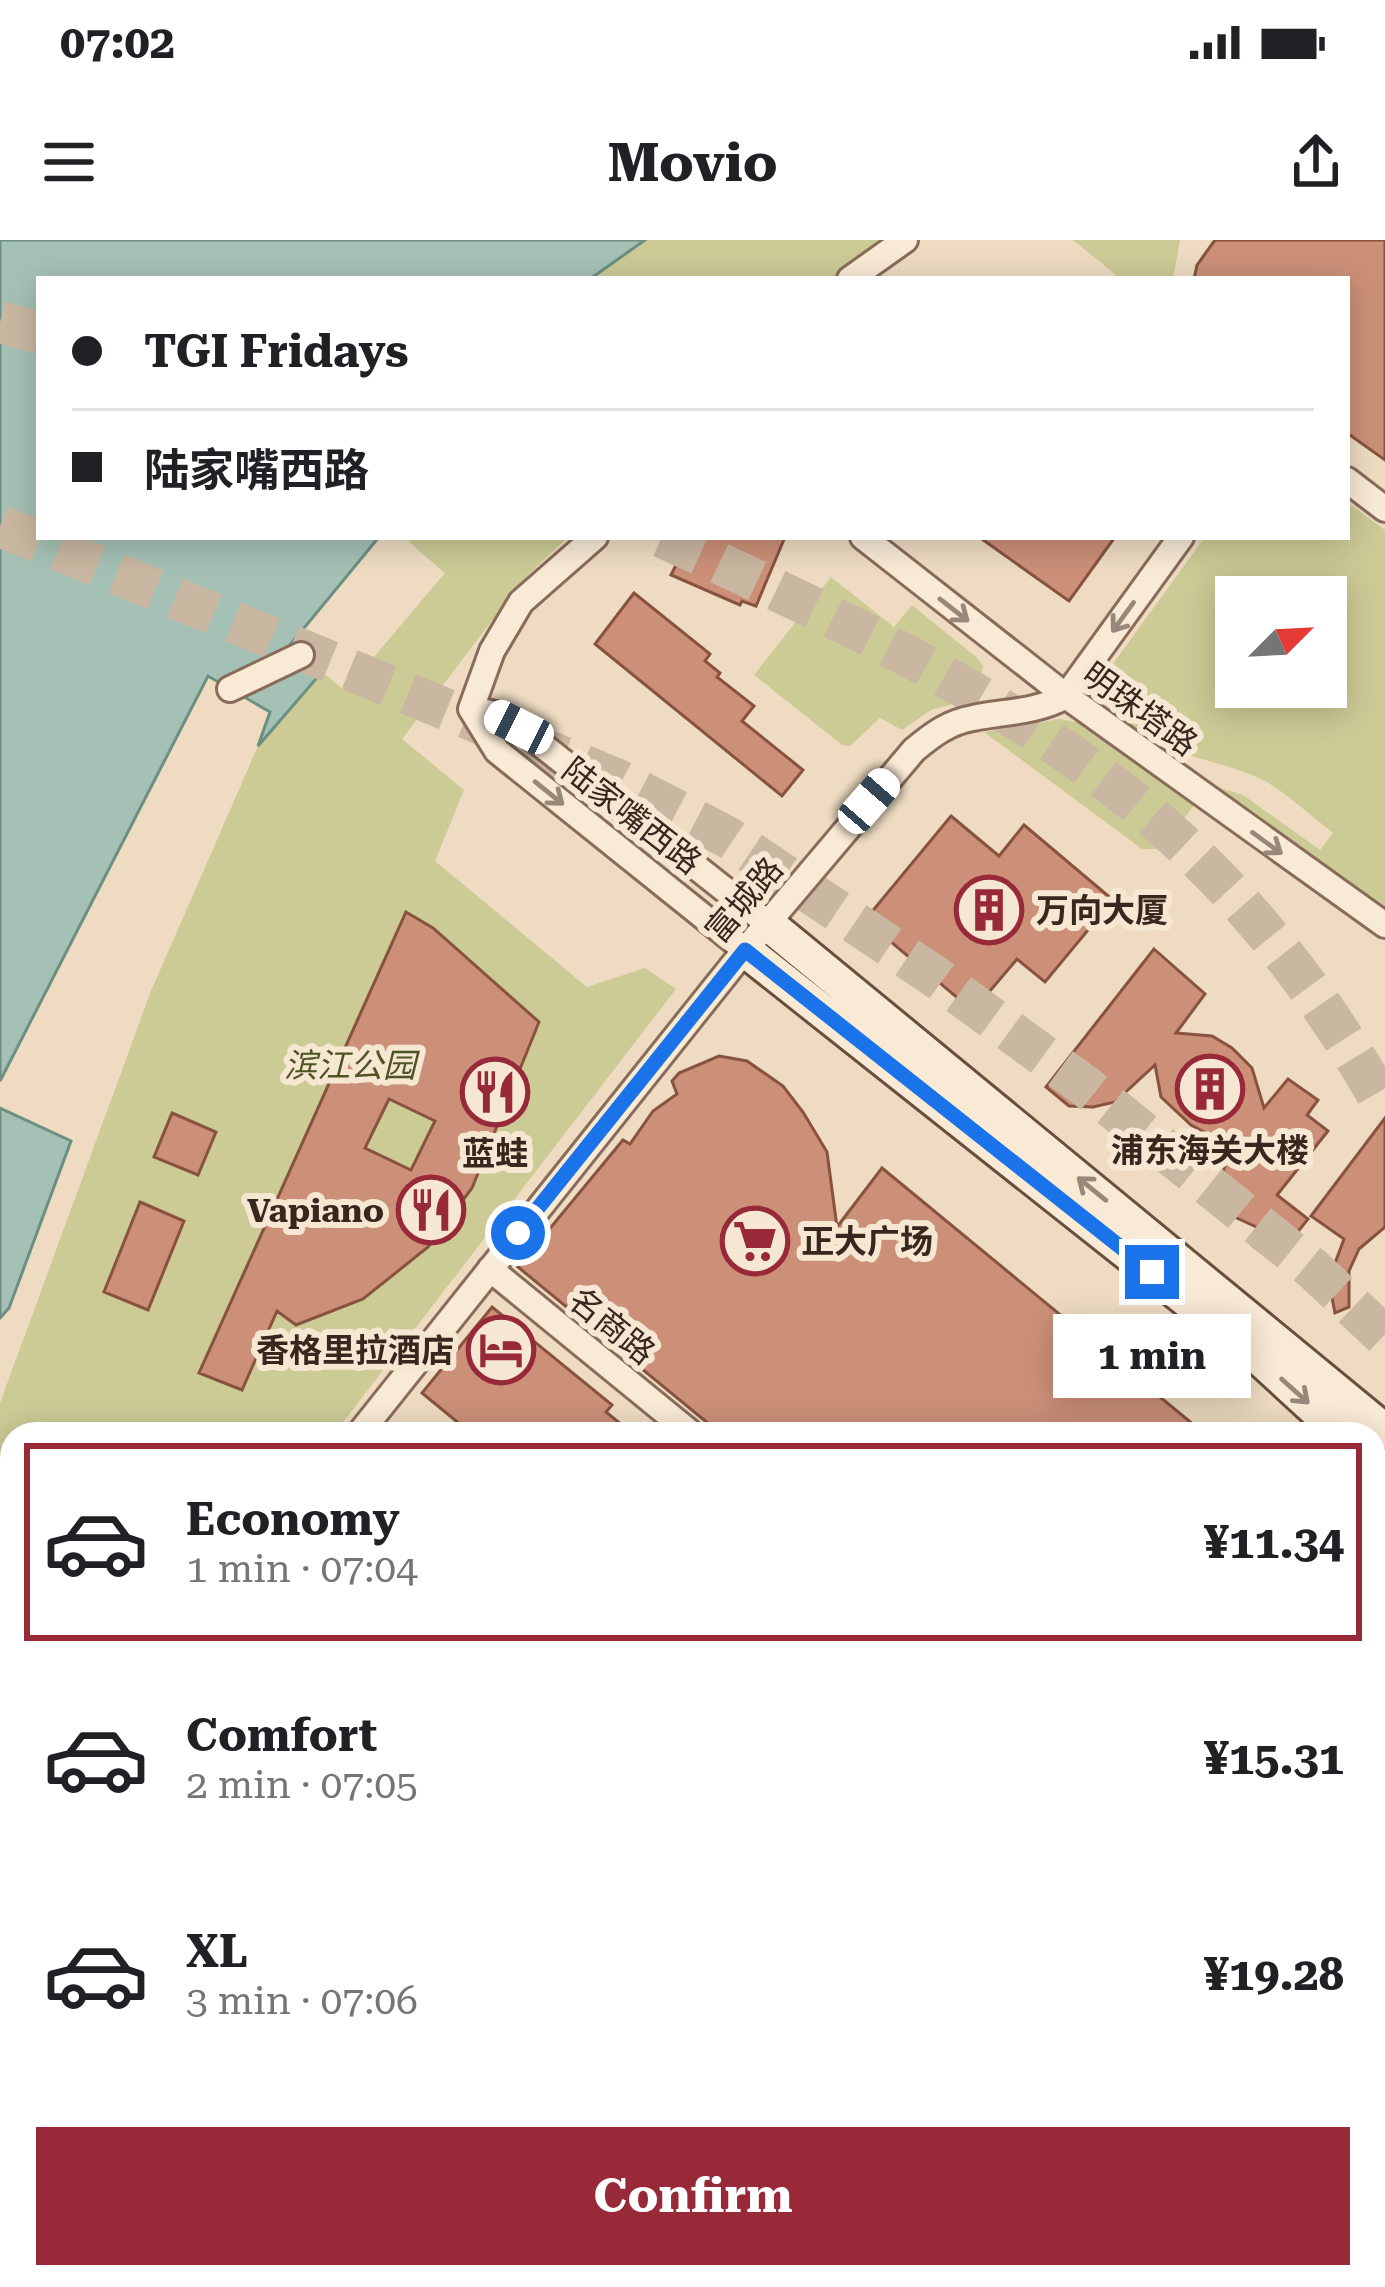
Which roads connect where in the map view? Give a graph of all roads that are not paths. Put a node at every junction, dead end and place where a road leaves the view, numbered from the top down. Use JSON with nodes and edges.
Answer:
{"nodes":[{"id":1,"x":905,"y":240,"type":"edge"},
{"id":2,"x":854,"y":276,"type":"edge"},
{"id":3,"x":1350,"y":482,"type":"edge"},
{"id":4,"x":1385,"y":509,"type":"edge"},
{"id":5,"x":592,"y":540,"type":"edge"},
{"id":6,"x":866,"y":540,"type":"edge"},
{"id":7,"x":1178,"y":540,"type":"edge"},
{"id":8,"x":301,"y":655,"type":"dead end"},
{"id":9,"x":230,"y":689,"type":"dead end"},
{"id":10,"x":1066,"y":696,"type":"junction"},
{"id":11,"x":471,"y":710,"type":"junction"},
{"id":12,"x":767,"y":923,"type":"junction"},
{"id":13,"x":1385,"y":925,"type":"edge"},
{"id":14,"x":745,"y":950,"type":"junction"},
{"id":15,"x":490,"y":1269,"type":"junction"},
{"id":16,"x":369,"y":1422,"type":"edge"},
{"id":17,"x":677,"y":1422,"type":"edge"},
{"id":18,"x":1351,"y":1422,"type":"edge"},
{"id":19,"x":1353,"y":1422,"type":"edge"}],
"edges":[{"from":1,"to":2,"type":"street"},
{"from":3,"to":4,"type":"street"},
{"from":5,"to":11,"type":"street"},
{"from":6,"to":10,"type":"street","name":"明珠塔路","one_way":true},
{"from":7,"to":10,"type":"street","one_way":true},
{"from":8,"to":9,"type":"street"},
{"from":10,"to":12,"type":"street","name":"富城路"},
{"from":10,"to":13,"type":"street","name":"明珠塔路","one_way":true},
{"from":11,"to":12,"type":"street","name":"陆家嘴西路"},
{"from":11,"to":14,"type":"street","name":"陆家嘴西路","one_way":true},
{"from":12,"to":14,"type":"street","name":"富城路"},
{"from":19,"to":12,"type":"street","name":"陆家嘴西路","one_way":true},
{"from":14,"to":15,"type":"street","name":"富城路"},
{"from":14,"to":18,"type":"street","name":"陆家嘴西路","one_way":true},
{"from":15,"to":16,"type":"street","name":"富城路"},
{"from":15,"to":17,"type":"street","name":"名商路"}]}
